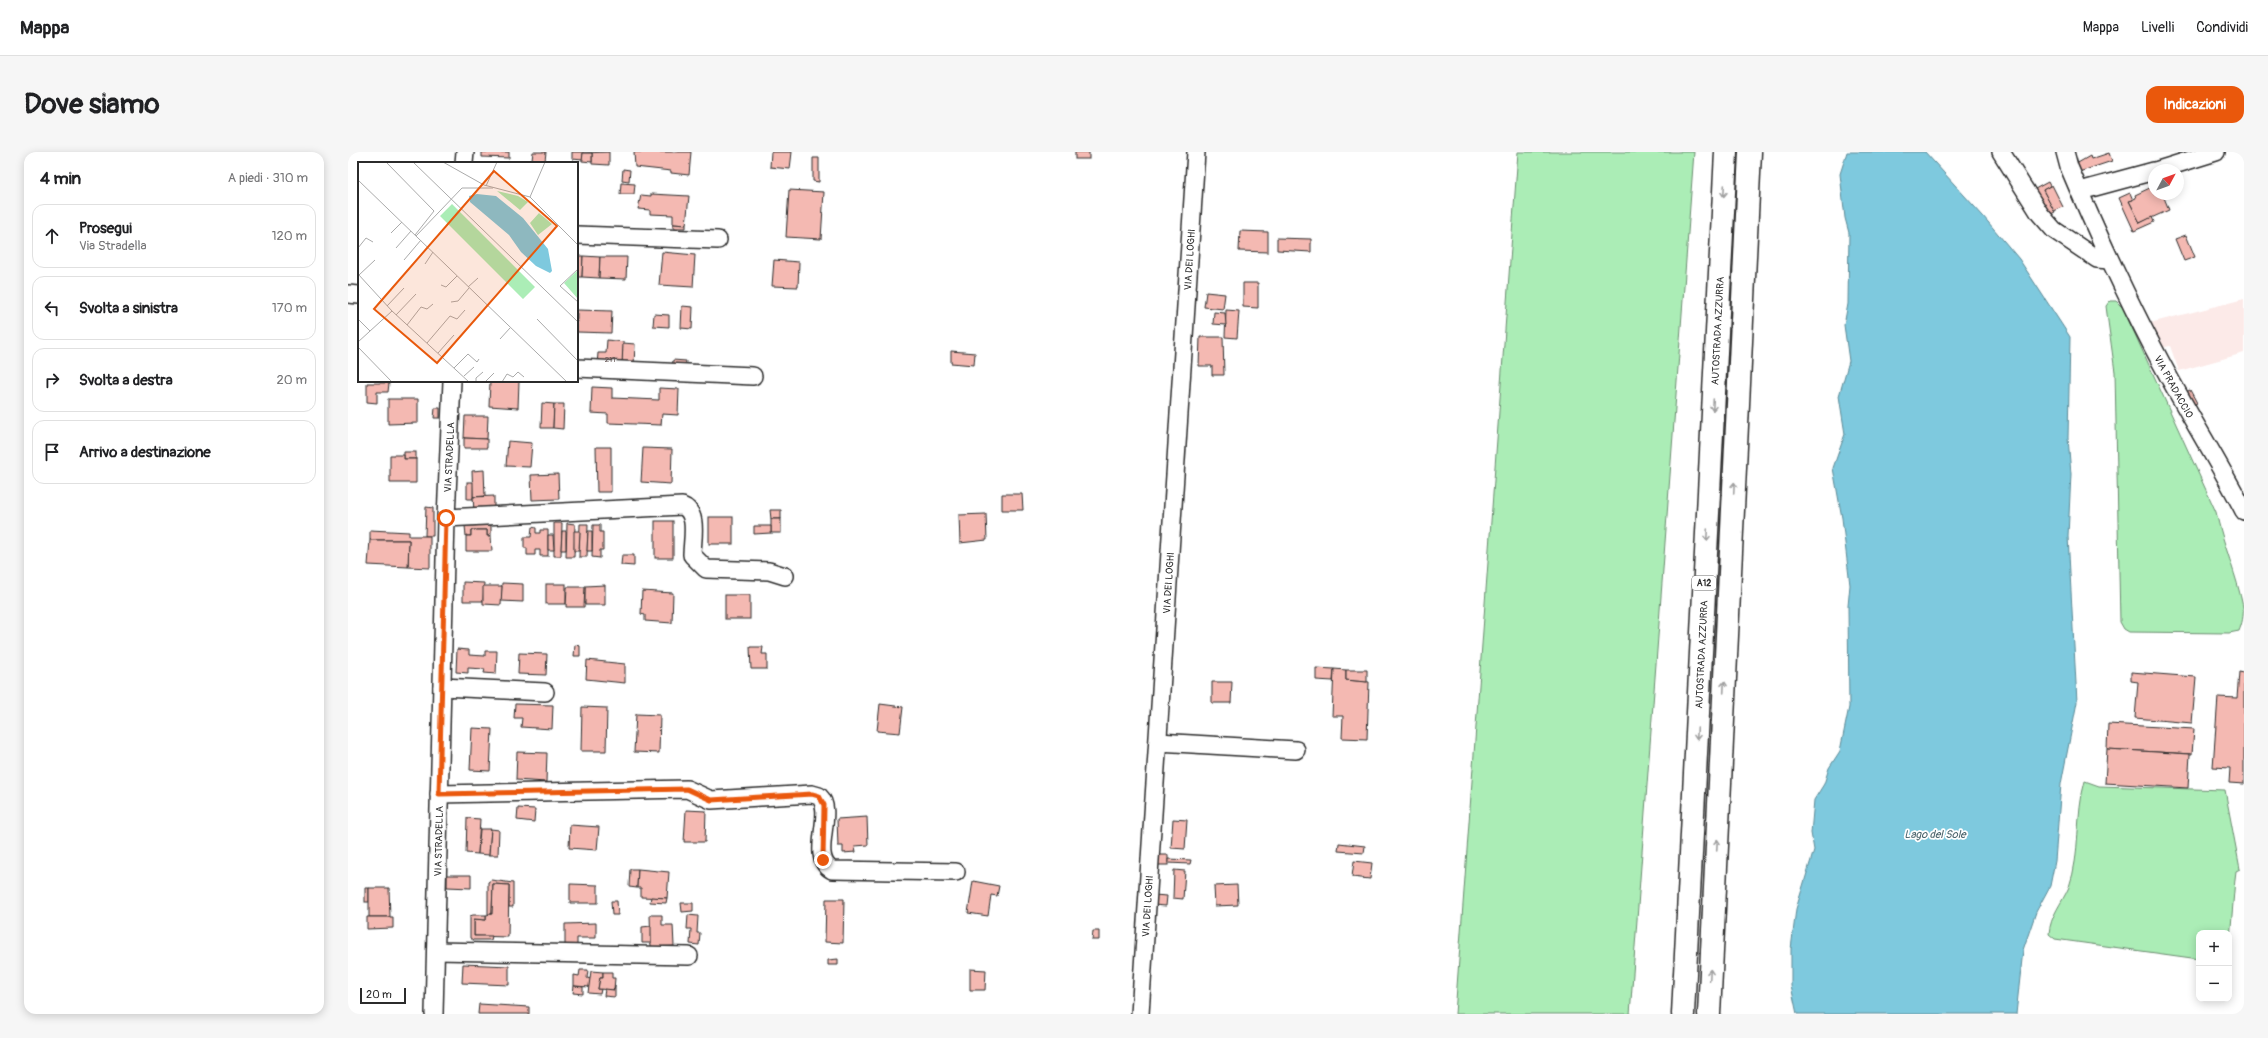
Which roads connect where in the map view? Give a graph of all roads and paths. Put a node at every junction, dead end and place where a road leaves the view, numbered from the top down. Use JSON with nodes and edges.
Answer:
{"nodes":[{"id":1,"x":465,"y":152,"type":"edge"},
{"id":2,"x":1196,"y":152,"type":"edge"},
{"id":3,"x":1726,"y":152,"type":"edge"},
{"id":4,"x":1750,"y":152,"type":"edge"},
{"id":5,"x":2001,"y":152,"type":"edge"},
{"id":6,"x":2065,"y":152,"type":"edge"},
{"id":7,"x":2216,"y":152,"type":"edge"},
{"id":8,"x":464,"y":162,"type":"edge"},
{"id":9,"x":2177,"y":164,"type":"edge"},
{"id":10,"x":2148,"y":173,"type":"edge"},
{"id":11,"x":2080,"y":191,"type":"junction"},
{"id":12,"x":578,"y":235,"type":"edge"},
{"id":13,"x":718,"y":240,"type":"dead end"},
{"id":14,"x":2109,"y":260,"type":"junction"},
{"id":15,"x":348,"y":294,"type":"edge"},
{"id":16,"x":358,"y":295,"type":"edge"},
{"id":17,"x":578,"y":368,"type":"edge"},
{"id":18,"x":754,"y":376,"type":"dead end"},
{"id":19,"x":452,"y":382,"type":"edge"},
{"id":20,"x":2244,"y":511,"type":"edge"},
{"id":21,"x":446,"y":518,"type":"junction"},
{"id":22,"x":785,"y":576,"type":"dead end"},
{"id":23,"x":442,"y":687,"type":"junction"},
{"id":24,"x":545,"y":692,"type":"dead end"},
{"id":25,"x":1158,"y":742,"type":"junction"},
{"id":26,"x":1296,"y":750,"type":"dead end"},
{"id":27,"x":439,"y":794,"type":"junction"},
{"id":28,"x":956,"y":872,"type":"dead end"},
{"id":29,"x":436,"y":951,"type":"junction"},
{"id":30,"x":689,"y":956,"type":"dead end"},
{"id":31,"x":434,"y":1014,"type":"edge"},
{"id":32,"x":1140,"y":1014,"type":"edge"},
{"id":33,"x":1683,"y":1014,"type":"edge"},
{"id":34,"x":1709,"y":1014,"type":"edge"}],
"edges":[{"from":1,"to":8,"type":"street"},
{"from":2,"to":25,"type":"street","name":"VIA DEI LOGHI"},
{"from":3,"to":33,"type":"highway","name":"AUTOSTRADA AZZURRA","number":"A12","one_way":true},
{"from":34,"to":4,"type":"highway","number":"A12","one_way":true},
{"from":5,"to":14,"type":"street"},
{"from":6,"to":11,"type":"street","name":"VIA PRADACCIO"},
{"from":7,"to":9,"type":"street"},
{"from":10,"to":11,"type":"street"},
{"from":11,"to":14,"type":"street","name":"VIA PRADACCIO"},
{"from":12,"to":13,"type":"street"},
{"from":14,"to":20,"type":"street","name":"VIA PRADACCIO"},
{"from":15,"to":16,"type":"street"},
{"from":17,"to":18,"type":"street"},
{"from":19,"to":21,"type":"street","name":"VIA STRADELLA"},
{"from":21,"to":22,"type":"street"},
{"from":21,"to":23,"type":"street","name":"VIA STRADELLA"},
{"from":23,"to":24,"type":"street"},
{"from":23,"to":27,"type":"street","name":"VIA STRADELLA"},
{"from":25,"to":26,"type":"street"},
{"from":25,"to":32,"type":"street","name":"VIA DEI LOGHI"},
{"from":27,"to":28,"type":"street"},
{"from":27,"to":29,"type":"street","name":"VIA STRADELLA"},
{"from":29,"to":30,"type":"street"},
{"from":29,"to":31,"type":"street","name":"VIA STRADELLA"}]}
